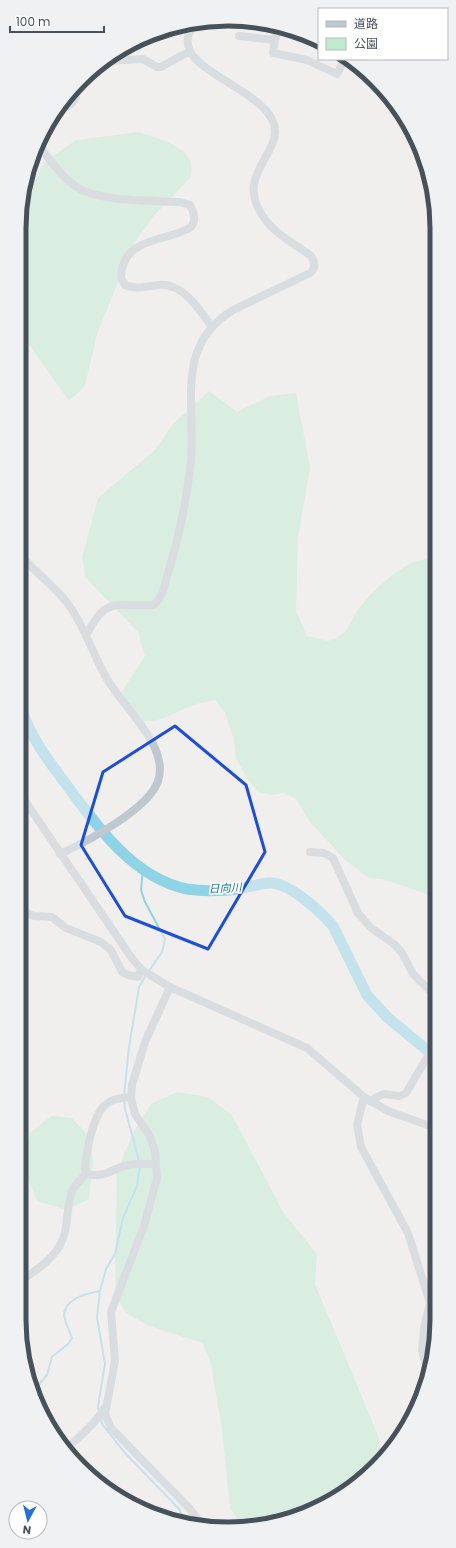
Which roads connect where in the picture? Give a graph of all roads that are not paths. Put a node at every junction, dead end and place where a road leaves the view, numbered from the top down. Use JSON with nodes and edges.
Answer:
{"nodes":[{"id":1,"x":189,"y":30,"type":"edge"},
{"id":2,"x":277,"y":32,"type":"edge"},
{"id":3,"x":239,"y":36,"type":"dead end"},
{"id":4,"x":275,"y":40,"type":"junction"},
{"id":5,"x":190,"y":51,"type":"junction"},
{"id":6,"x":115,"y":60,"type":"edge"},
{"id":7,"x":343,"y":62,"type":"edge"},
{"id":8,"x":77,"y":94,"type":"edge"},
{"id":9,"x":68,"y":106,"type":"edge"},
{"id":10,"x":42,"y":149,"type":"edge"},
{"id":11,"x":211,"y":326,"type":"junction"},
{"id":12,"x":26,"y":560,"type":"edge"},
{"id":13,"x":86,"y":636,"type":"junction"},
{"id":14,"x":26,"y":802,"type":"edge"},
{"id":15,"x":310,"y":852,"type":"dead end"},
{"id":16,"x":60,"y":854,"type":"junction"},
{"id":17,"x":26,"y":913,"type":"edge"},
{"id":18,"x":144,"y":971,"type":"junction"},
{"id":19,"x":170,"y":987,"type":"junction"},
{"id":20,"x":430,"y":991,"type":"edge"},
{"id":21,"x":430,"y":1053,"type":"edge"},
{"id":22,"x":131,"y":1098,"type":"junction"},
{"id":23,"x":367,"y":1099,"type":"junction"},
{"id":24,"x":430,"y":1125,"type":"edge"},
{"id":25,"x":156,"y":1164,"type":"junction"},
{"id":26,"x":85,"y":1174,"type":"junction"},
{"id":27,"x":26,"y":1276,"type":"edge"},
{"id":28,"x":430,"y":1303,"type":"edge"},
{"id":29,"x":430,"y":1303,"type":"edge"},
{"id":30,"x":425,"y":1363,"type":"edge"},
{"id":31,"x":105,"y":1407,"type":"junction"},
{"id":32,"x":70,"y":1446,"type":"edge"},
{"id":33,"x":198,"y":1519,"type":"edge"}],
"edges":[{"from":1,"to":5,"type":"street"},
{"from":2,"to":4,"type":"street"},
{"from":3,"to":4,"type":"street"},
{"from":4,"to":7,"type":"street"},
{"from":5,"to":6,"type":"street"},
{"from":5,"to":11,"type":"street"},
{"from":8,"to":9,"type":"street"},
{"from":10,"to":11,"type":"street"},
{"from":11,"to":13,"type":"street"},
{"from":12,"to":13,"type":"street"},
{"from":13,"to":16,"type":"street"},
{"from":14,"to":16,"type":"street"},
{"from":15,"to":20,"type":"street"},
{"from":16,"to":18,"type":"street"},
{"from":17,"to":18,"type":"street"},
{"from":18,"to":19,"type":"street"},
{"from":19,"to":22,"type":"street"},
{"from":19,"to":23,"type":"street"},
{"from":21,"to":23,"type":"street"},
{"from":22,"to":25,"type":"street"},
{"from":22,"to":26,"type":"street"},
{"from":23,"to":24,"type":"street"},
{"from":23,"to":29,"type":"street"},
{"from":25,"to":26,"type":"street"},
{"from":25,"to":31,"type":"street"},
{"from":26,"to":27,"type":"street"},
{"from":28,"to":30,"type":"street"},
{"from":31,"to":32,"type":"street"},
{"from":31,"to":33,"type":"street"}]}
